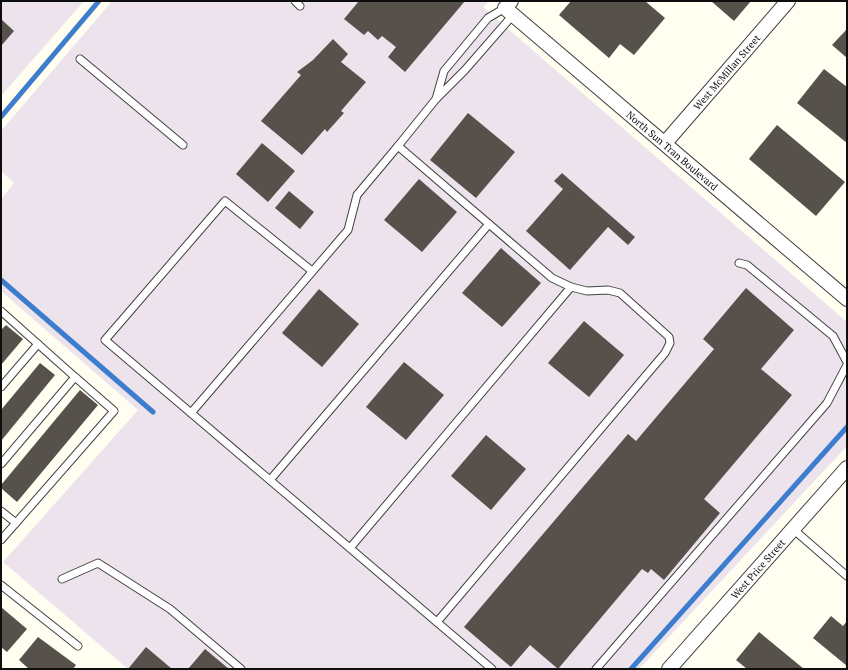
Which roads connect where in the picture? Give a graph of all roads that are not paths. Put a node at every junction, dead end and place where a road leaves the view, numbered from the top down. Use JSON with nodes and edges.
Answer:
{"nodes":[{"id":1,"x":788,"y":1,"type":"edge"},
{"id":2,"x":510,"y":8,"type":"edge"},
{"id":3,"x":80,"y":59,"type":"dead end"},
{"id":4,"x":436,"y":99,"type":"junction"},
{"id":5,"x":665,"y":143,"type":"junction"},
{"id":6,"x":183,"y":145,"type":"dead end"},
{"id":7,"x":398,"y":146,"type":"junction"},
{"id":8,"x":489,"y":224,"type":"junction"},
{"id":9,"x":739,"y":263,"type":"dead end"},
{"id":10,"x":312,"y":271,"type":"junction"},
{"id":11,"x":571,"y":287,"type":"junction"},
{"id":12,"x":847,"y":299,"type":"edge"},
{"id":13,"x":1,"y":311,"type":"edge"},
{"id":14,"x":38,"y":344,"type":"junction"},
{"id":15,"x":847,"y":363,"type":"edge"},
{"id":16,"x":76,"y":377,"type":"junction"},
{"id":17,"x":1,"y":387,"type":"edge"},
{"id":18,"x":191,"y":413,"type":"junction"},
{"id":19,"x":1,"y":464,"type":"edge"},
{"id":20,"x":847,"y":468,"type":"edge"},
{"id":21,"x":270,"y":480,"type":"junction"},
{"id":22,"x":1,"y":511,"type":"edge"},
{"id":23,"x":16,"y":523,"type":"junction"},
{"id":24,"x":793,"y":529,"type":"junction"},
{"id":25,"x":1,"y":540,"type":"edge"},
{"id":26,"x":350,"y":548,"type":"junction"},
{"id":27,"x":847,"y":576,"type":"edge"},
{"id":28,"x":62,"y":579,"type":"dead end"},
{"id":29,"x":1,"y":585,"type":"edge"},
{"id":30,"x":437,"y":622,"type":"junction"},
{"id":31,"x":78,"y":646,"type":"dead end"},
{"id":32,"x":241,"y":669,"type":"edge"},
{"id":33,"x":492,"y":669,"type":"edge"},
{"id":34,"x":596,"y":669,"type":"edge"},
{"id":35,"x":669,"y":669,"type":"edge"}],
"edges":[{"from":1,"to":5,"type":"street","name":"West McMillan Street"},
{"from":2,"to":4,"type":"lane"},
{"from":2,"to":4,"type":"lane"},
{"from":2,"to":5,"type":"street","name":"North Sun Tran Boulevard"},
{"from":3,"to":6,"type":"lane"},
{"from":4,"to":7,"type":"lane"},
{"from":5,"to":12,"type":"street","name":"North Sun Tran Boulevard"},
{"from":7,"to":8,"type":"lane"},
{"from":7,"to":10,"type":"lane"},
{"from":8,"to":11,"type":"lane"},
{"from":8,"to":21,"type":"lane"},
{"from":9,"to":15,"type":"lane"},
{"from":10,"to":18,"type":"lane"},
{"from":10,"to":18,"type":"lane"},
{"from":11,"to":26,"type":"lane"},
{"from":11,"to":30,"type":"lane"},
{"from":13,"to":14,"type":"lane"},
{"from":14,"to":16,"type":"lane"},
{"from":14,"to":17,"type":"lane"},
{"from":15,"to":34,"type":"lane"},
{"from":16,"to":19,"type":"lane"},
{"from":16,"to":23,"type":"lane"},
{"from":18,"to":21,"type":"lane"},
{"from":20,"to":24,"type":"street","name":"West Price Street"},
{"from":21,"to":26,"type":"lane"},
{"from":22,"to":23,"type":"lane"},
{"from":23,"to":25,"type":"lane"},
{"from":24,"to":27,"type":"lane"},
{"from":24,"to":35,"type":"street","name":"West Price Street"},
{"from":26,"to":30,"type":"lane"},
{"from":28,"to":32,"type":"lane"},
{"from":29,"to":31,"type":"lane"},
{"from":30,"to":33,"type":"lane"}]}
